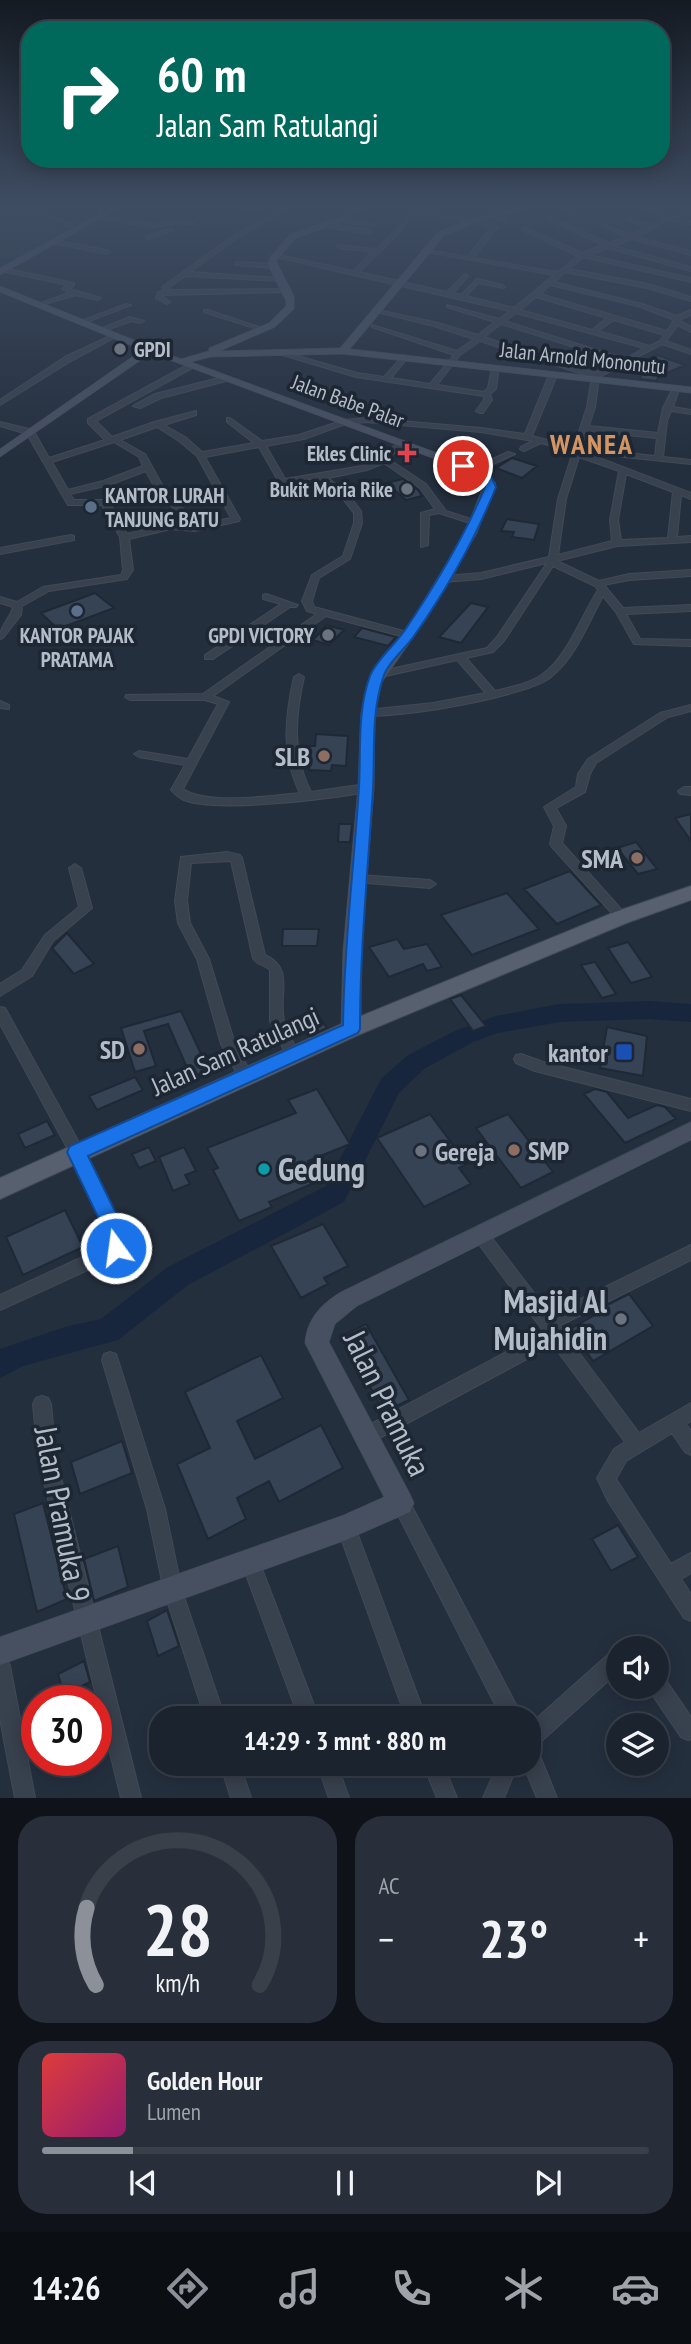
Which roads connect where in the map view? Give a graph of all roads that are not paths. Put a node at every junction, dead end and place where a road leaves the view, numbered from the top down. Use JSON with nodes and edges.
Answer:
{"nodes":[{"id":1,"x":5,"y":291,"type":"edge"},
{"id":2,"x":69,"y":291,"type":"edge"},
{"id":3,"x":286,"y":291,"type":"joint"},
{"id":4,"x":393,"y":291,"type":"edge"},
{"id":5,"x":443,"y":291,"type":"edge"},
{"id":6,"x":468,"y":291,"type":"edge"},
{"id":7,"x":540,"y":291,"type":"edge"},
{"id":8,"x":582,"y":291,"type":"edge"},
{"id":9,"x":664,"y":291,"type":"edge"},
{"id":10,"x":168,"y":292,"type":"joint"},
{"id":11,"x":450,"y":292,"type":"joint"},
{"id":12,"x":73,"y":293,"type":"junction"},
{"id":13,"x":464,"y":295,"type":"junction"},
{"id":14,"x":535,"y":295,"type":"junction"},
{"id":15,"x":98,"y":298,"type":"dead end"},
{"id":16,"x":691,"y":299,"type":"edge"},
{"id":17,"x":167,"y":302,"type":"dead end"},
{"id":18,"x":40,"y":305,"type":"junction"},
{"id":19,"x":128,"y":305,"type":"dead end"},
{"id":20,"x":449,"y":306,"type":"dead end"},
{"id":21,"x":516,"y":309,"type":"junction"},
{"id":22,"x":375,"y":310,"type":"junction"},
{"id":23,"x":206,"y":311,"type":"dead end"},
{"id":24,"x":691,"y":312,"type":"edge"},
{"id":25,"x":612,"y":318,"type":"junction"},
{"id":26,"x":676,"y":320,"type":"junction"},
{"id":27,"x":141,"y":321,"type":"dead end"},
{"id":28,"x":82,"y":322,"type":"junction"},
{"id":29,"x":498,"y":323,"type":"junction"},
{"id":30,"x":374,"y":326,"type":"dead end"},
{"id":31,"x":101,"y":330,"type":"junction"},
{"id":32,"x":262,"y":330,"type":"junction"},
{"id":33,"x":691,"y":330,"type":"edge"},
{"id":34,"x":593,"y":332,"type":"junction"},
{"id":35,"x":670,"y":334,"type":"junction"},
{"id":36,"x":114,"y":335,"type":"junction"},
{"id":37,"x":480,"y":338,"type":"junction"},
{"id":38,"x":662,"y":342,"type":"junction"},
{"id":39,"x":650,"y":348,"type":"junction"},
{"id":40,"x":149,"y":350,"type":"junction"},
{"id":41,"x":343,"y":351,"type":"junction"},
{"id":42,"x":276,"y":352,"type":"junction"},
{"id":43,"x":691,"y":352,"type":"edge"},
{"id":44,"x":458,"y":354,"type":"junction"},
{"id":45,"x":201,"y":355,"type":"junction"},
{"id":46,"x":404,"y":357,"type":"junction"},
{"id":47,"x":622,"y":360,"type":"junction"},
{"id":48,"x":449,"y":362,"type":"junction"},
{"id":49,"x":185,"y":364,"type":"junction"},
{"id":50,"x":496,"y":368,"type":"junction"},
{"id":51,"x":553,"y":375,"type":"junction"},
{"id":52,"x":597,"y":377,"type":"junction"},
{"id":53,"x":223,"y":379,"type":"junction"},
{"id":54,"x":386,"y":379,"type":"junction"},
{"id":55,"x":435,"y":384,"type":"junction"},
{"id":56,"x":687,"y":389,"type":"edge"},
{"id":57,"x":487,"y":394,"type":"junction"},
{"id":58,"x":0,"y":403,"type":"edge"},
{"id":59,"x":137,"y":406,"type":"dead end"},
{"id":60,"x":667,"y":408,"type":"junction"},
{"id":61,"x":480,"y":411,"type":"dead end"},
{"id":62,"x":691,"y":412,"type":"edge"},
{"id":63,"x":193,"y":413,"type":"dead end"},
{"id":64,"x":230,"y":420,"type":"dead end"},
{"id":65,"x":344,"y":422,"type":"junction"},
{"id":66,"x":0,"y":424,"type":"edge"},
{"id":67,"x":157,"y":424,"type":"junction"},
{"id":68,"x":584,"y":428,"type":"junction"},
{"id":69,"x":30,"y":432,"type":"junction"},
{"id":70,"x":661,"y":436,"type":"junction"},
{"id":71,"x":528,"y":437,"type":"junction"},
{"id":72,"x":112,"y":440,"type":"junction"},
{"id":73,"x":540,"y":440,"type":"junction"},
{"id":74,"x":404,"y":444,"type":"junction"},
{"id":75,"x":262,"y":445,"type":"junction"},
{"id":76,"x":524,"y":450,"type":"dead end"},
{"id":77,"x":575,"y":451,"type":"junction"},
{"id":78,"x":0,"y":454,"type":"edge"},
{"id":79,"x":511,"y":454,"type":"dead end"},
{"id":80,"x":200,"y":455,"type":"junction"},
{"id":81,"x":659,"y":458,"type":"junction"},
{"id":82,"x":384,"y":460,"type":"junction"},
{"id":83,"x":48,"y":461,"type":"junction"},
{"id":84,"x":691,"y":461,"type":"edge"},
{"id":85,"x":149,"y":467,"type":"junction"},
{"id":86,"x":473,"y":470,"type":"junction"},
{"id":87,"x":623,"y":470,"type":"junction"},
{"id":88,"x":319,"y":477,"type":"junction"},
{"id":89,"x":677,"y":491,"type":"junction"},
{"id":90,"x":65,"y":493,"type":"junction"},
{"id":91,"x":691,"y":496,"type":"edge"},
{"id":92,"x":441,"y":510,"type":"junction"},
{"id":93,"x":476,"y":522,"type":"junction"},
{"id":94,"x":195,"y":528,"type":"junction"},
{"id":95,"x":124,"y":537,"type":"junction"},
{"id":96,"x":71,"y":538,"type":"dead end"},
{"id":97,"x":672,"y":539,"type":"junction"},
{"id":98,"x":691,"y":539,"type":"edge"},
{"id":99,"x":617,"y":543,"type":"junction"},
{"id":100,"x":424,"y":545,"type":"dead end"},
{"id":101,"x":0,"y":551,"type":"edge"},
{"id":102,"x":553,"y":561,"type":"junction"},
{"id":103,"x":691,"y":573,"type":"edge"},
{"id":104,"x":444,"y":579,"type":"junction"},
{"id":105,"x":601,"y":587,"type":"junction"},
{"id":106,"x":266,"y":597,"type":"dead end"},
{"id":107,"x":0,"y":600,"type":"edge"},
{"id":108,"x":288,"y":604,"type":"junction"},
{"id":109,"x":18,"y":605,"type":"junction"},
{"id":110,"x":691,"y":608,"type":"edge"},
{"id":111,"x":310,"y":609,"type":"junction"},
{"id":112,"x":620,"y":611,"type":"junction"},
{"id":113,"x":323,"y":614,"type":"junction"},
{"id":114,"x":408,"y":635,"type":"junction"},
{"id":115,"x":0,"y":636,"type":"edge"},
{"id":116,"x":691,"y":643,"type":"edge"},
{"id":117,"x":209,"y":657,"type":"dead end"},
{"id":118,"x":460,"y":658,"type":"junction"},
{"id":119,"x":377,"y":675,"type":"junction"},
{"id":120,"x":299,"y":677,"type":"dead end"},
{"id":121,"x":492,"y":694,"type":"junction"},
{"id":122,"x":130,"y":697,"type":"dead end"},
{"id":123,"x":205,"y":697,"type":"junction"},
{"id":124,"x":691,"y":708,"type":"edge"},
{"id":125,"x":368,"y":713,"type":"junction"},
{"id":126,"x":139,"y":754,"type":"dead end"},
{"id":127,"x":191,"y":763,"type":"junction"},
{"id":128,"x":366,"y":788,"type":"junction"},
{"id":129,"x":307,"y":795,"type":"junction"},
{"id":130,"x":75,"y":868,"type":"dead end"},
{"id":131,"x":359,"y":879,"type":"junction"},
{"id":132,"x":430,"y":884,"type":"dead end"},
{"id":133,"x":691,"y":893,"type":"edge"},
{"id":134,"x":622,"y":917,"type":"junction"},
{"id":135,"x":0,"y":991,"type":"edge"},
{"id":136,"x":0,"y":1012,"type":"edge"},
{"id":137,"x":351,"y":1029,"type":"junction"},
{"id":138,"x":294,"y":1057,"type":"junction"},
{"id":139,"x":522,"y":1059,"type":"dead end"},
{"id":140,"x":246,"y":1077,"type":"junction"},
{"id":141,"x":691,"y":1105,"type":"edge"},
{"id":142,"x":691,"y":1130,"type":"edge"},
{"id":143,"x":77,"y":1152,"type":"junction"},
{"id":144,"x":0,"y":1189,"type":"edge"},
{"id":145,"x":480,"y":1234,"type":"junction"},
{"id":146,"x":691,"y":1252,"type":"edge"},
{"id":147,"x":0,"y":1303,"type":"edge"},
{"id":148,"x":553,"y":1329,"type":"junction"},
{"id":149,"x":110,"y":1360,"type":"dead end"},
{"id":150,"x":42,"y":1404,"type":"dead end"},
{"id":151,"x":691,"y":1412,"type":"edge"},
{"id":152,"x":674,"y":1421,"type":"junction"},
{"id":153,"x":364,"y":1437,"type":"junction"},
{"id":154,"x":638,"y":1444,"type":"junction"},
{"id":155,"x":691,"y":1446,"type":"edge"},
{"id":156,"x":401,"y":1503,"type":"junction"},
{"id":157,"x":346,"y":1527,"type":"junction"},
{"id":158,"x":250,"y":1561,"type":"junction"},
{"id":159,"x":691,"y":1562,"type":"edge"},
{"id":160,"x":668,"y":1577,"type":"junction"},
{"id":161,"x":173,"y":1591,"type":"junction"},
{"id":162,"x":691,"y":1611,"type":"edge"},
{"id":163,"x":85,"y":1623,"type":"junction"},
{"id":164,"x":0,"y":1651,"type":"edge"},
{"id":165,"x":0,"y":1666,"type":"edge"},
{"id":166,"x":606,"y":1670,"type":"edge"},
{"id":167,"x":667,"y":1699,"type":"edge"},
{"id":168,"x":211,"y":1706,"type":"edge"},
{"id":169,"x":304,"y":1706,"type":"edge"},
{"id":170,"x":412,"y":1706,"type":"edge"},
{"id":171,"x":507,"y":1706,"type":"edge"},
{"id":172,"x":541,"y":1728,"type":"edge"},
{"id":173,"x":688,"y":1730,"type":"dead end"},
{"id":174,"x":234,"y":1776,"type":"edge"},
{"id":175,"x":331,"y":1776,"type":"edge"},
{"id":176,"x":438,"y":1776,"type":"edge"},
{"id":177,"x":503,"y":1776,"type":"edge"},
{"id":178,"x":538,"y":1776,"type":"edge"},
{"id":179,"x":25,"y":1798,"type":"edge"},
{"id":180,"x":131,"y":1798,"type":"edge"},
{"id":181,"x":241,"y":1798,"type":"edge"},
{"id":182,"x":339,"y":1798,"type":"edge"},
{"id":183,"x":447,"y":1798,"type":"edge"},
{"id":184,"x":493,"y":1798,"type":"edge"},
{"id":185,"x":547,"y":1798,"type":"edge"}],
"edges":[{"from":1,"to":18,"type":"street","name":"Jalan Babe Palar"},
{"from":2,"to":12,"type":"street"},
{"from":3,"to":10,"type":"street"},
{"from":3,"to":32,"type":"street"},
{"from":4,"to":22,"type":"street"},
{"from":5,"to":11,"type":"street"},
{"from":6,"to":13,"type":"street"},
{"from":7,"to":14,"type":"street"},
{"from":8,"to":26,"type":"street"},
{"from":9,"to":16,"type":"street"},
{"from":10,"to":17,"type":"street"},
{"from":11,"to":13,"type":"street"},
{"from":12,"to":15,"type":"street"},
{"from":12,"to":18,"type":"street"},
{"from":13,"to":21,"type":"street"},
{"from":14,"to":21,"type":"street"},
{"from":14,"to":25,"type":"street"},
{"from":18,"to":28,"type":"street","name":"Jalan Babe Palar"},
{"from":19,"to":28,"type":"street"},
{"from":20,"to":29,"type":"street"},
{"from":21,"to":29,"type":"street"},
{"from":21,"to":34,"type":"street"},
{"from":22,"to":37,"type":"street"},
{"from":22,"to":41,"type":"street"},
{"from":23,"to":32,"type":"street"},
{"from":24,"to":26,"type":"street"},
{"from":25,"to":34,"type":"street"},
{"from":25,"to":35,"type":"street"},
{"from":26,"to":33,"type":"street"},
{"from":26,"to":35,"type":"street"},
{"from":27,"to":31,"type":"street"},
{"from":28,"to":31,"type":"street","name":"Jalan Babe Palar"},
{"from":29,"to":37,"type":"street"},
{"from":29,"to":47,"type":"street"},
{"from":30,"to":44,"type":"street"},
{"from":31,"to":36,"type":"street","name":"Jalan Babe Palar"},
{"from":32,"to":45,"type":"street"},
{"from":34,"to":39,"type":"street"},
{"from":35,"to":38,"type":"street"},
{"from":36,"to":40,"type":"street","name":"Jalan Babe Palar"},
{"from":36,"to":58,"type":"street"},
{"from":37,"to":44,"type":"street"},
{"from":37,"to":52,"type":"street"},
{"from":38,"to":39,"type":"street"},
{"from":38,"to":43,"type":"street"},
{"from":39,"to":47,"type":"street"},
{"from":40,"to":49,"type":"street","name":"Jalan Babe Palar"},
{"from":40,"to":69,"type":"street"},
{"from":41,"to":42,"type":"street","name":"Jalan Arnold Mononutu"},
{"from":41,"to":46,"type":"street","name":"Jalan Arnold Mononutu"},
{"from":42,"to":45,"type":"street","name":"Jalan Arnold Mononutu"},
{"from":42,"to":54,"type":"street"},
{"from":44,"to":48,"type":"street"},
{"from":45,"to":49,"type":"street","name":"Jalan Arnold Mononutu"},
{"from":46,"to":48,"type":"street","name":"Jalan Arnold Mononutu"},
{"from":46,"to":54,"type":"street"},
{"from":47,"to":52,"type":"street"},
{"from":48,"to":50,"type":"street","name":"Jalan Arnold Mononutu"},
{"from":48,"to":55,"type":"street"},
{"from":49,"to":53,"type":"street","name":"Jalan Babe Palar"},
{"from":49,"to":72,"type":"street"},
{"from":50,"to":51,"type":"street","name":"Jalan Arnold Mononutu"},
{"from":50,"to":57,"type":"street"},
{"from":51,"to":52,"type":"street","name":"Jalan Arnold Mononutu"},
{"from":51,"to":71,"type":"street"},
{"from":52,"to":56,"type":"street","name":"Jalan Arnold Mononutu"},
{"from":52,"to":68,"type":"street"},
{"from":53,"to":59,"type":"street"},
{"from":53,"to":65,"type":"street","name":"Jalan Babe Palar"},
{"from":54,"to":55,"type":"street"},
{"from":55,"to":57,"type":"street"},
{"from":56,"to":60,"type":"street"},
{"from":57,"to":61,"type":"street"},
{"from":60,"to":62,"type":"street"},
{"from":60,"to":70,"type":"street"},
{"from":63,"to":67,"type":"street"},
{"from":64,"to":75,"type":"street"},
{"from":65,"to":71,"type":"street"},
{"from":65,"to":74,"type":"street","name":"Jalan Babe Palar"},
{"from":65,"to":75,"type":"street"},
{"from":66,"to":69,"type":"street"},
{"from":67,"to":72,"type":"street"},
{"from":67,"to":80,"type":"street"},
{"from":68,"to":70,"type":"street"},
{"from":68,"to":77,"type":"street"},
{"from":69,"to":78,"type":"street"},
{"from":69,"to":83,"type":"street"},
{"from":70,"to":81,"type":"street"},
{"from":71,"to":73,"type":"street"},
{"from":72,"to":83,"type":"street"},
{"from":72,"to":85,"type":"street"},
{"from":73,"to":76,"type":"street"},
{"from":73,"to":77,"type":"street"},
{"from":74,"to":82,"type":"street"},
{"from":74,"to":86,"type":"street","name":"Jalan Babe Palar"},
{"from":75,"to":80,"type":"street"},
{"from":75,"to":88,"type":"street"},
{"from":77,"to":81,"type":"street"},
{"from":77,"to":87,"type":"street"},
{"from":77,"to":102,"type":"street"},
{"from":79,"to":86,"type":"street"},
{"from":80,"to":94,"type":"street"},
{"from":81,"to":84,"type":"street"},
{"from":82,"to":88,"type":"street"},
{"from":82,"to":92,"type":"street"},
{"from":83,"to":90,"type":"street"},
{"from":85,"to":90,"type":"street"},
{"from":85,"to":94,"type":"street"},
{"from":86,"to":93,"type":"street"},
{"from":87,"to":89,"type":"street"},
{"from":87,"to":99,"type":"street"},
{"from":88,"to":111,"type":"street"},
{"from":89,"to":91,"type":"street"},
{"from":89,"to":97,"type":"street"},
{"from":90,"to":95,"type":"street"},
{"from":92,"to":93,"type":"street"},
{"from":92,"to":100,"type":"street"},
{"from":93,"to":104,"type":"street"},
{"from":94,"to":95,"type":"street"},
{"from":95,"to":109,"type":"street"},
{"from":96,"to":101,"type":"street"},
{"from":97,"to":98,"type":"street"},
{"from":97,"to":99,"type":"street"},
{"from":99,"to":102,"type":"street"},
{"from":102,"to":104,"type":"street"},
{"from":102,"to":105,"type":"street"},
{"from":102,"to":118,"type":"street"},
{"from":103,"to":105,"type":"street"},
{"from":104,"to":114,"type":"street"},
{"from":105,"to":112,"type":"street"},
{"from":105,"to":121,"type":"street"},
{"from":106,"to":108,"type":"street"},
{"from":107,"to":109,"type":"street"},
{"from":108,"to":111,"type":"street"},
{"from":108,"to":117,"type":"street"},
{"from":109,"to":115,"type":"street"},
{"from":110,"to":112,"type":"street"},
{"from":111,"to":113,"type":"street"},
{"from":112,"to":116,"type":"street"},
{"from":113,"to":114,"type":"street"},
{"from":113,"to":123,"type":"street"},
{"from":114,"to":119,"type":"street"},
{"from":118,"to":119,"type":"street"},
{"from":118,"to":121,"type":"street"},
{"from":119,"to":125,"type":"street"},
{"from":120,"to":129,"type":"street"},
{"from":121,"to":125,"type":"street"},
{"from":122,"to":123,"type":"street"},
{"from":123,"to":127,"type":"street"},
{"from":124,"to":134,"type":"street"},
{"from":125,"to":128,"type":"street"},
{"from":126,"to":127,"type":"street"},
{"from":127,"to":129,"type":"street"},
{"from":128,"to":129,"type":"street"},
{"from":128,"to":131,"type":"street"},
{"from":130,"to":135,"type":"street"},
{"from":131,"to":132,"type":"street"},
{"from":131,"to":137,"type":"street"},
{"from":133,"to":134,"type":"main road","name":"Jalan Sam Ratulangi"},
{"from":134,"to":137,"type":"main road","name":"Jalan Sam Ratulangi"},
{"from":136,"to":143,"type":"street"},
{"from":137,"to":138,"type":"main road","name":"Jalan Sam Ratulangi"},
{"from":138,"to":140,"type":"main road","name":"Jalan Sam Ratulangi"},
{"from":138,"to":140,"type":"street"},
{"from":139,"to":141,"type":"street"},
{"from":140,"to":143,"type":"main road","name":"Jalan Sam Ratulangi"},
{"from":142,"to":145,"type":"street","name":"Jalan Pramuka"},
{"from":143,"to":144,"type":"main road","name":"Jalan Sam Ratulangi"},
{"from":143,"to":147,"type":"street"},
{"from":145,"to":148,"type":"street"},
{"from":145,"to":153,"type":"street","name":"Jalan Pramuka"},
{"from":146,"to":148,"type":"street"},
{"from":148,"to":153,"type":"street"},
{"from":148,"to":154,"type":"street"},
{"from":149,"to":161,"type":"street"},
{"from":150,"to":163,"type":"street","name":"Jalan Pramuka 9"},
{"from":151,"to":152,"type":"street"},
{"from":152,"to":154,"type":"street"},
{"from":152,"to":155,"type":"street"},
{"from":153,"to":156,"type":"street","name":"Jalan Pramuka"},
{"from":154,"to":160,"type":"street"},
{"from":156,"to":157,"type":"street","name":"Jalan Pramuka"},
{"from":156,"to":171,"type":"street"},
{"from":157,"to":158,"type":"street","name":"Jalan Pramuka"},
{"from":157,"to":170,"type":"street"},
{"from":158,"to":161,"type":"street","name":"Jalan Pramuka"},
{"from":158,"to":169,"type":"street"},
{"from":159,"to":160,"type":"street"},
{"from":160,"to":162,"type":"street"},
{"from":161,"to":163,"type":"street","name":"Jalan Pramuka"},
{"from":161,"to":168,"type":"street"},
{"from":163,"to":164,"type":"street","name":"Jalan Pramuka"},
{"from":163,"to":180,"type":"street"},
{"from":165,"to":179,"type":"street"},
{"from":166,"to":172,"type":"street"},
{"from":167,"to":173,"type":"street"},
{"from":174,"to":181,"type":"street"},
{"from":175,"to":182,"type":"street"},
{"from":176,"to":183,"type":"street"},
{"from":177,"to":184,"type":"street"},
{"from":178,"to":185,"type":"street"}]}
